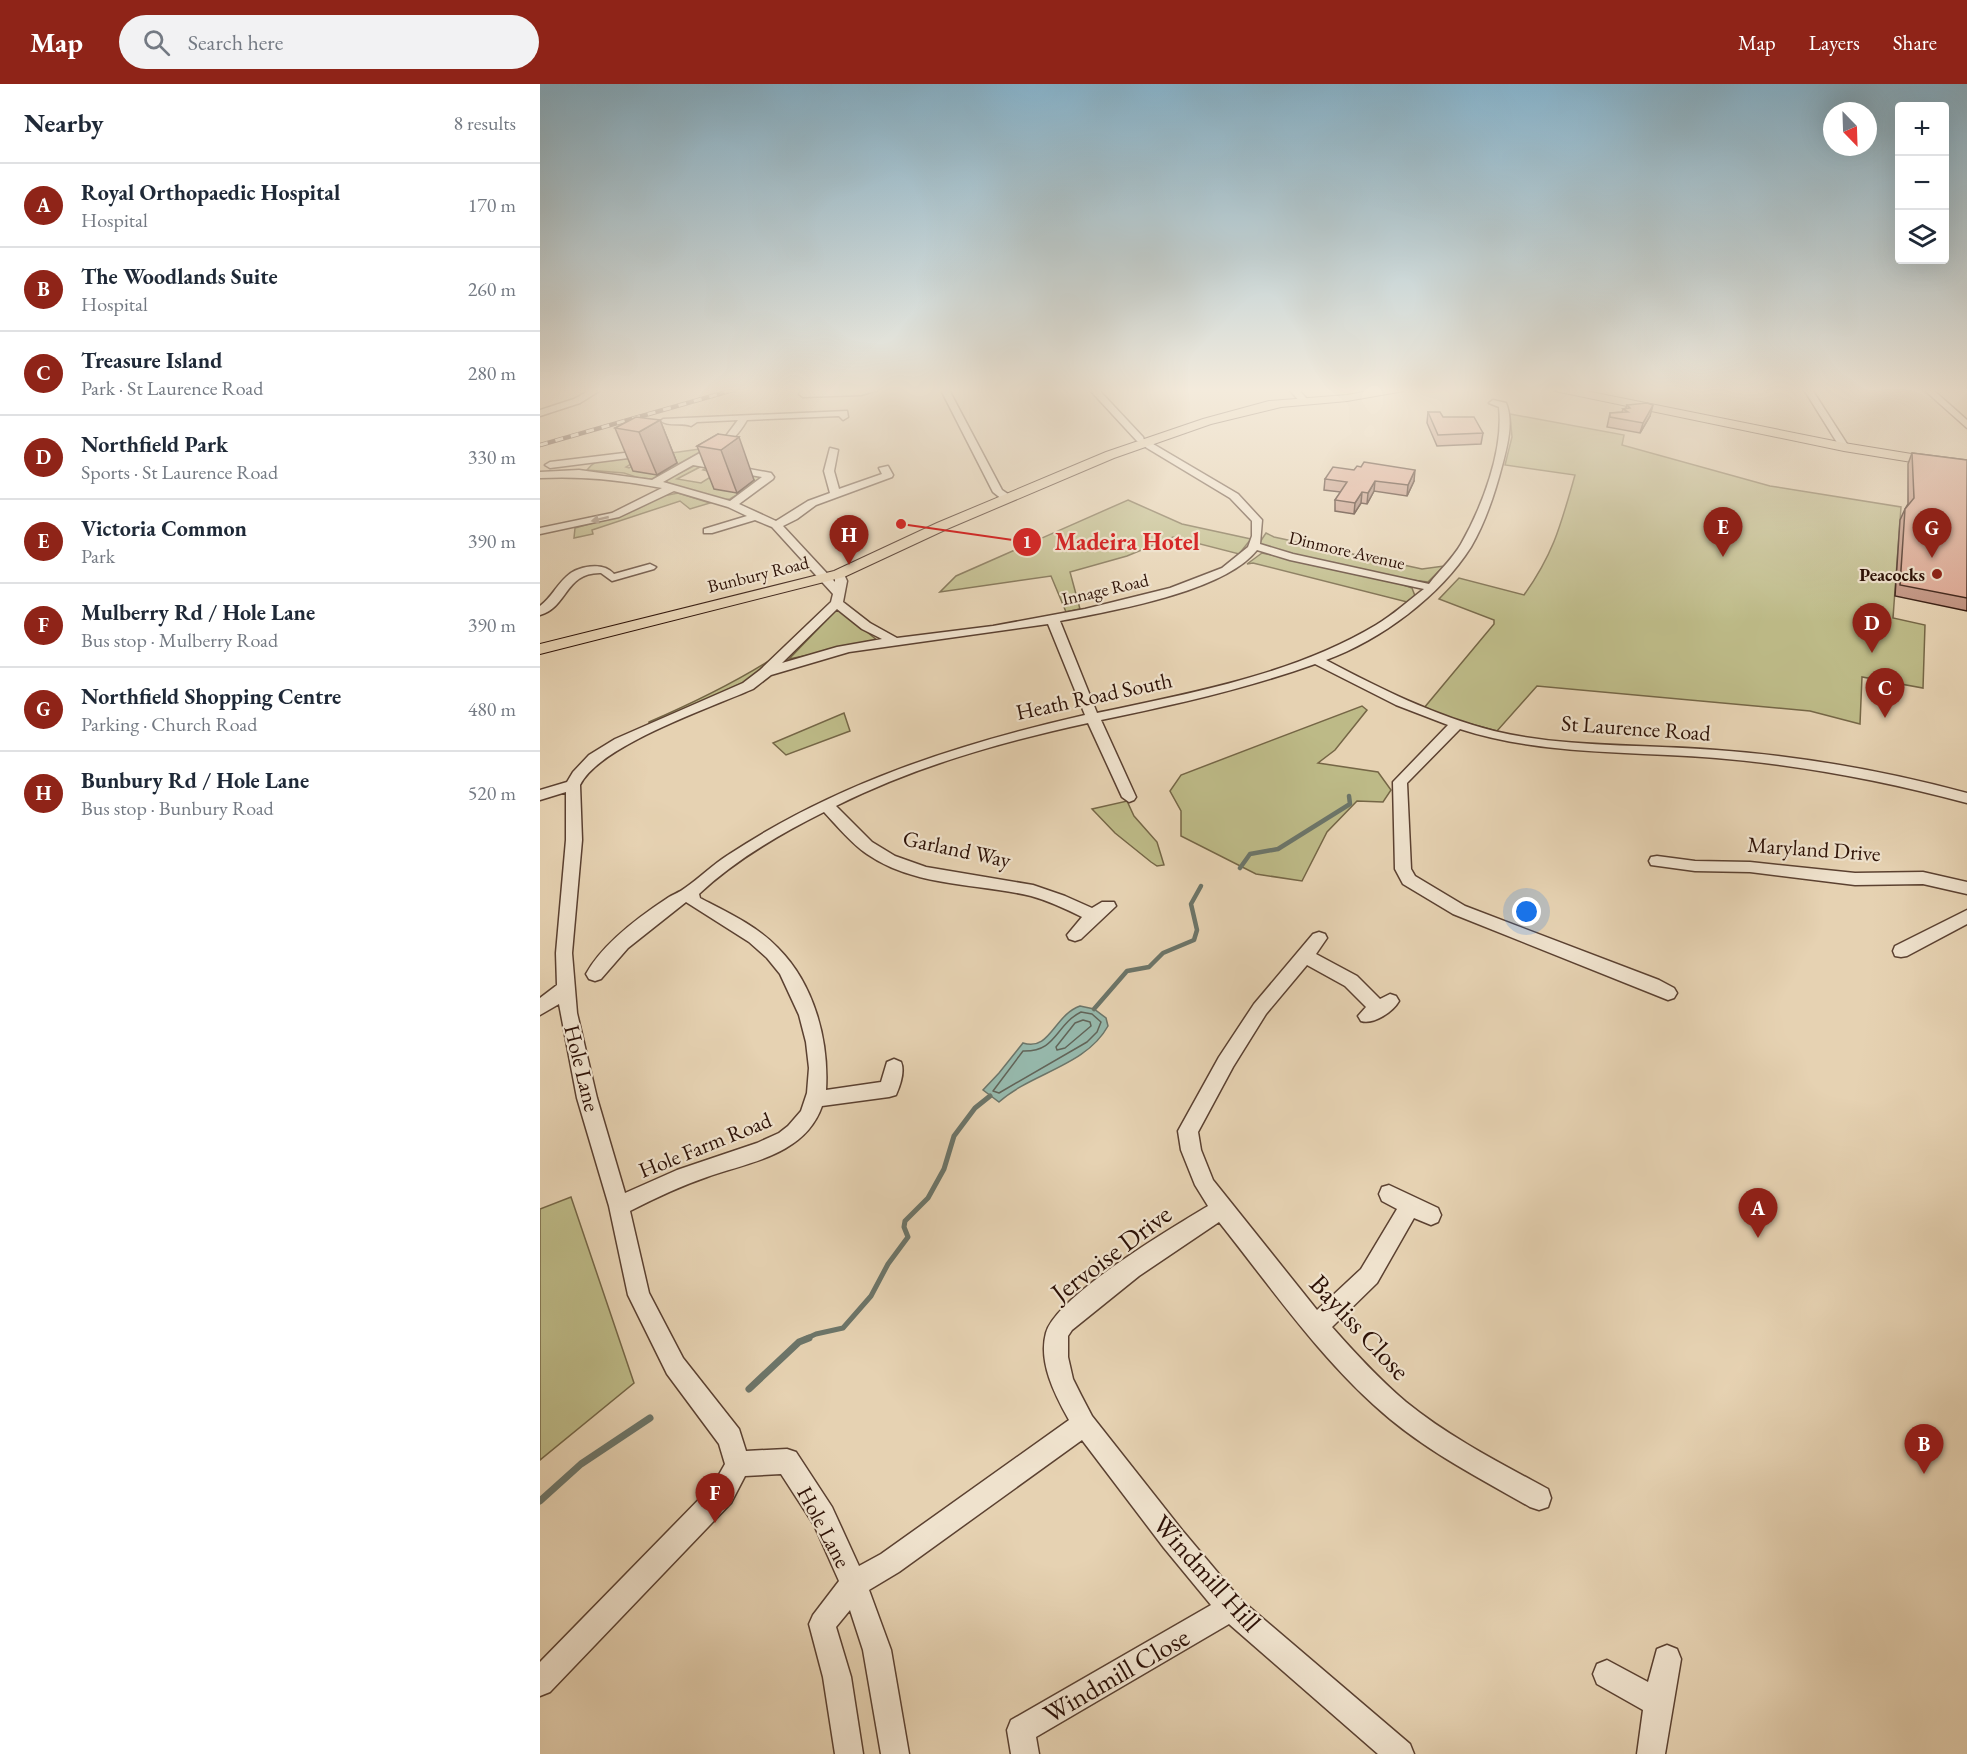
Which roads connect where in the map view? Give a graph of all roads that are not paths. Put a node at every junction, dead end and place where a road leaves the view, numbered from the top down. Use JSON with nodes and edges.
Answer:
{"nodes":[{"id":1,"x":587,"y":466,"type":"edge"},
{"id":2,"x":681,"y":466,"type":"edge"},
{"id":3,"x":718,"y":466,"type":"edge"},
{"id":4,"x":830,"y":466,"type":"edge"},
{"id":5,"x":984,"y":466,"type":"edge"},
{"id":6,"x":1086,"y":466,"type":"edge"},
{"id":7,"x":1184,"y":466,"type":"edge"},
{"id":8,"x":1497,"y":466,"type":"edge"},
{"id":9,"x":884,"y":468,"type":"dead end"},
{"id":10,"x":579,"y":473,"type":"junction"},
{"id":11,"x":540,"y":475,"type":"edge"},
{"id":12,"x":654,"y":483,"type":"junction"},
{"id":13,"x":673,"y":488,"type":"junction"},
{"id":14,"x":835,"y":493,"type":"junction"},
{"id":15,"x":1007,"y":498,"type":"junction"},
{"id":16,"x":732,"y":505,"type":"junction"},
{"id":17,"x":756,"y":516,"type":"junction"},
{"id":18,"x":776,"y":525,"type":"junction"},
{"id":19,"x":540,"y":531,"type":"edge"},
{"id":20,"x":708,"y":531,"type":"dead end"},
{"id":21,"x":1253,"y":545,"type":"junction"},
{"id":22,"x":650,"y":567,"type":"dead end"},
{"id":23,"x":839,"y":574,"type":"junction"},
{"id":24,"x":823,"y":578,"type":"junction"},
{"id":25,"x":1434,"y":588,"type":"junction"},
{"id":26,"x":838,"y":598,"type":"junction"},
{"id":27,"x":543,"y":610,"type":"edge"},
{"id":28,"x":1053,"y":620,"type":"junction"},
{"id":29,"x":896,"y":642,"type":"junction"},
{"id":30,"x":540,"y":649,"type":"edge"},
{"id":31,"x":1315,"y":659,"type":"junction"},
{"id":32,"x":765,"y":674,"type":"junction"},
{"id":33,"x":1093,"y":718,"type":"junction"},
{"id":34,"x":1457,"y":724,"type":"junction"},
{"id":35,"x":573,"y":784,"type":"junction"},
{"id":36,"x":540,"y":795,"type":"edge"},
{"id":37,"x":1129,"y":797,"type":"dead end"},
{"id":38,"x":1967,"y":798,"type":"edge"},
{"id":39,"x":826,"y":805,"type":"junction"},
{"id":40,"x":1657,"y":861,"type":"dead end"},
{"id":41,"x":1967,"y":888,"type":"edge"},
{"id":42,"x":691,"y":893,"type":"junction"},
{"id":43,"x":1108,"y":906,"type":"dead end"},
{"id":44,"x":1093,"y":916,"type":"junction"},
{"id":45,"x":1967,"y":916,"type":"edge"},
{"id":46,"x":1075,"y":935,"type":"dead end"},
{"id":47,"x":1319,"y":938,"type":"dead end"},
{"id":48,"x":1901,"y":951,"type":"dead end"},
{"id":49,"x":1305,"y":956,"type":"junction"},
{"id":50,"x":595,"y":974,"type":"dead end"},
{"id":51,"x":568,"y":987,"type":"junction"},
{"id":52,"x":1668,"y":993,"type":"dead end"},
{"id":53,"x":540,"y":1008,"type":"edge"},
{"id":54,"x":1378,"y":1008,"type":"dead end"},
{"id":55,"x":894,"y":1067,"type":"dead end"},
{"id":56,"x":817,"y":1099,"type":"junction"},
{"id":57,"x":1389,"y":1194,"type":"dead end"},
{"id":58,"x":619,"y":1206,"type":"junction"},
{"id":59,"x":1410,"y":1206,"type":"junction"},
{"id":60,"x":1222,"y":1209,"type":"junction"},
{"id":61,"x":1431,"y":1215,"type":"dead end"},
{"id":62,"x":1316,"y":1326,"type":"junction"},
{"id":63,"x":1084,"y":1424,"type":"junction"},
{"id":64,"x":737,"y":1464,"type":"junction"},
{"id":65,"x":1539,"y":1498,"type":"dead end"},
{"id":66,"x":854,"y":1584,"type":"junction"},
{"id":67,"x":1231,"y":1608,"type":"junction"},
{"id":68,"x":1667,"y":1659,"type":"dead end"},
{"id":69,"x":1607,"y":1674,"type":"dead end"},
{"id":70,"x":540,"y":1682,"type":"edge"},
{"id":71,"x":1658,"y":1703,"type":"junction"},
{"id":72,"x":849,"y":1754,"type":"edge"},
{"id":73,"x":895,"y":1754,"type":"edge"},
{"id":74,"x":1025,"y":1754,"type":"edge"},
{"id":75,"x":1400,"y":1754,"type":"edge"},
{"id":76,"x":1651,"y":1754,"type":"edge"}],
"edges":[{"from":1,"to":10,"type":"street"},
{"from":2,"to":12,"type":"street"},
{"from":3,"to":16,"type":"street"},
{"from":4,"to":14,"type":"street"},
{"from":5,"to":15,"type":"street"},
{"from":6,"to":15,"type":"main road","name":"Bunbury Road"},
{"from":7,"to":21,"type":"street"},
{"from":8,"to":25,"type":"street","name":"Heath Road South"},
{"from":9,"to":14,"type":"street"},
{"from":10,"to":11,"type":"street"},
{"from":10,"to":12,"type":"street"},
{"from":12,"to":13,"type":"street"},
{"from":13,"to":16,"type":"street"},
{"from":13,"to":19,"type":"street","one_way":true},
{"from":14,"to":18,"type":"street"},
{"from":15,"to":23,"type":"main road","name":"Bunbury Road"},
{"from":16,"to":17,"type":"street"},
{"from":17,"to":18,"type":"street"},
{"from":17,"to":20,"type":"street"},
{"from":18,"to":24,"type":"street"},
{"from":21,"to":25,"type":"street","name":"Dinmore Avenue"},
{"from":21,"to":28,"type":"street","name":"Innage Road"},
{"from":22,"to":27,"type":"street"},
{"from":23,"to":24,"type":"main road","name":"Bunbury Road"},
{"from":23,"to":26,"type":"street"},
{"from":24,"to":26,"type":"street"},
{"from":24,"to":30,"type":"main road","name":"Bunbury Road"},
{"from":25,"to":31,"type":"street","name":"Heath Road South"},
{"from":26,"to":29,"type":"street"},
{"from":26,"to":32,"type":"street"},
{"from":28,"to":29,"type":"street","name":"Innage Road"},
{"from":28,"to":33,"type":"street"},
{"from":29,"to":32,"type":"street","name":"Innage Road"},
{"from":31,"to":33,"type":"street","name":"Heath Road South"},
{"from":31,"to":34,"type":"street","name":"St Laurence Road"},
{"from":32,"to":35,"type":"street"},
{"from":33,"to":37,"type":"street"},
{"from":33,"to":39,"type":"street","name":"Heath Road South"},
{"from":34,"to":38,"type":"street","name":"St Laurence Road"},
{"from":34,"to":52,"type":"street"},
{"from":35,"to":36,"type":"street"},
{"from":35,"to":51,"type":"street","name":"Hole Lane"},
{"from":39,"to":42,"type":"street","name":"Heath Road South"},
{"from":39,"to":44,"type":"street","name":"Garland Way"},
{"from":40,"to":41,"type":"street","name":"Maryland Drive"},
{"from":42,"to":50,"type":"street","name":"Heath Road South"},
{"from":42,"to":56,"type":"street","name":"Hole Farm Road"},
{"from":43,"to":44,"type":"street"},
{"from":44,"to":46,"type":"street"},
{"from":45,"to":48,"type":"street"},
{"from":47,"to":49,"type":"street"},
{"from":49,"to":54,"type":"street"},
{"from":49,"to":60,"type":"street"},
{"from":51,"to":53,"type":"street"},
{"from":51,"to":58,"type":"street","name":"Hole Lane"},
{"from":55,"to":56,"type":"street"},
{"from":56,"to":58,"type":"street","name":"Hole Farm Road"},
{"from":57,"to":59,"type":"street"},
{"from":58,"to":64,"type":"street","name":"Hole Lane"},
{"from":59,"to":61,"type":"street"},
{"from":59,"to":62,"type":"street"},
{"from":60,"to":62,"type":"street","name":"Bayliss Close"},
{"from":60,"to":63,"type":"street","name":"Jervoise Drive"},
{"from":62,"to":65,"type":"street","name":"Bayliss Close"},
{"from":63,"to":66,"type":"street"},
{"from":63,"to":67,"type":"street","name":"Windmill Hill"},
{"from":64,"to":66,"type":"street","name":"Hole Lane"},
{"from":64,"to":70,"type":"street"},
{"from":66,"to":72,"type":"street","name":"Hole Lane"},
{"from":66,"to":73,"type":"street","name":"Hole Lane"},
{"from":67,"to":74,"type":"street","name":"Windmill Close"},
{"from":67,"to":75,"type":"street","name":"Windmill Hill"},
{"from":68,"to":71,"type":"street"},
{"from":69,"to":71,"type":"street"},
{"from":71,"to":76,"type":"street"}]}
